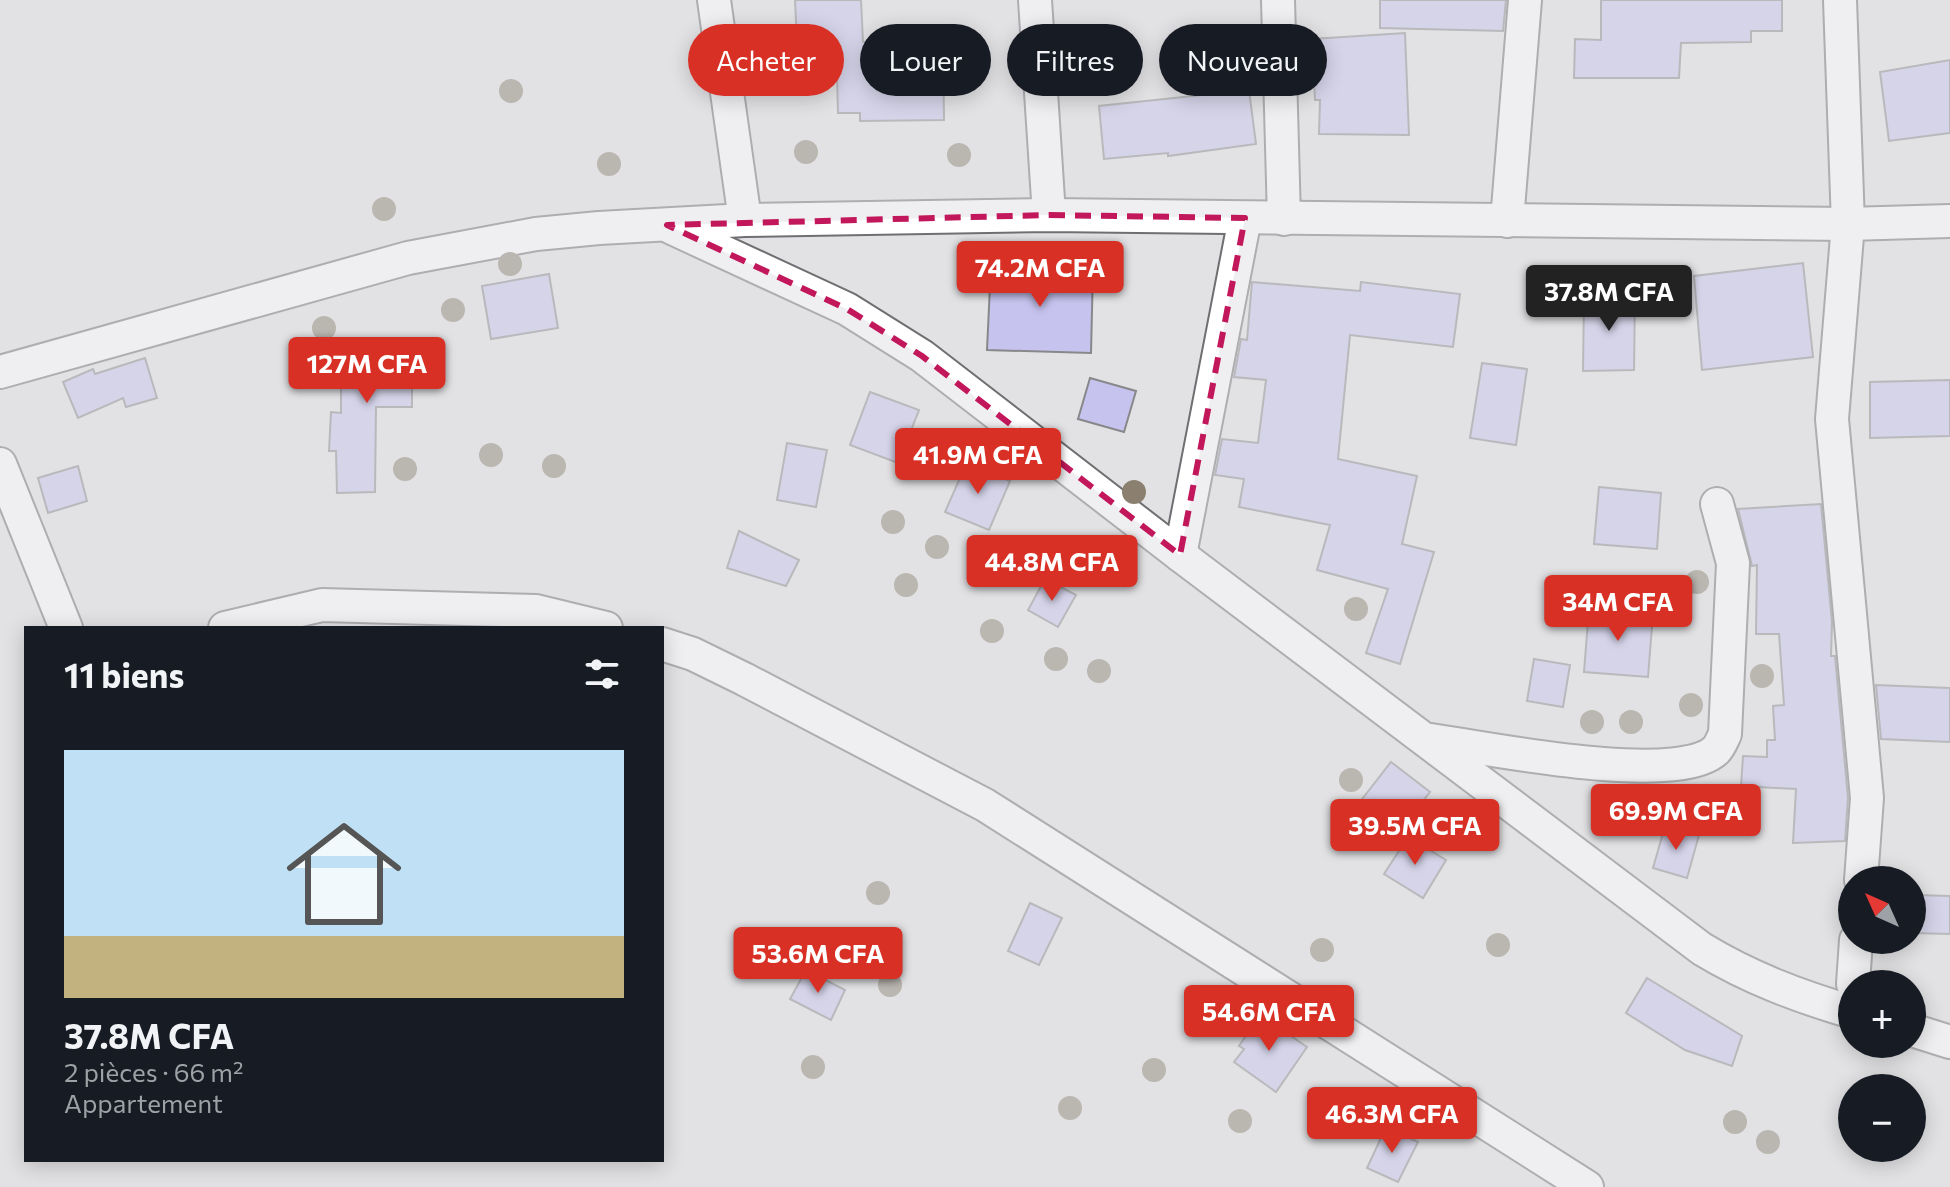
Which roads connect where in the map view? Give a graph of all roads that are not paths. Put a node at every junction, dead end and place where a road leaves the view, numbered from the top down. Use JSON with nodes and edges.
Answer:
{"nodes":[{"id":1,"x":714,"y":0,"type":"edge"},
{"id":2,"x":1035,"y":0,"type":"edge"},
{"id":3,"x":1278,"y":0,"type":"edge"},
{"id":4,"x":1525,"y":0,"type":"edge"},
{"id":5,"x":1840,"y":0,"type":"edge"},
{"id":6,"x":1049,"y":215,"type":"junction"},
{"id":7,"x":1245,"y":218,"type":"junction"},
{"id":8,"x":1284,"y":219,"type":"junction"},
{"id":9,"x":745,"y":220,"type":"junction"},
{"id":10,"x":1507,"y":221,"type":"junction"},
{"id":11,"x":1950,"y":221,"type":"edge"},
{"id":12,"x":1848,"y":224,"type":"junction"},
{"id":13,"x":667,"y":225,"type":"junction"},
{"id":14,"x":0,"y":372,"type":"edge"},
{"id":15,"x":0,"y":464,"type":"edge"},
{"id":16,"x":1717,"y":504,"type":"dead end"},
{"id":17,"x":1180,"y":555,"type":"junction"},
{"id":18,"x":65,"y":626,"type":"edge"},
{"id":19,"x":233,"y":626,"type":"edge"},
{"id":20,"x":598,"y":626,"type":"edge"},
{"id":21,"x":664,"y":645,"type":"edge"},
{"id":22,"x":1428,"y":740,"type":"junction"},
{"id":23,"x":1862,"y":866,"type":"edge"},
{"id":24,"x":1838,"y":1008,"type":"edge"},
{"id":25,"x":1926,"y":1034,"type":"edge"},
{"id":26,"x":1950,"y":1042,"type":"edge"},
{"id":27,"x":1587,"y":1187,"type":"edge"}],
"edges":[{"from":1,"to":9,"type":"street"},
{"from":2,"to":6,"type":"street"},
{"from":3,"to":8,"type":"street"},
{"from":4,"to":10,"type":"street"},
{"from":5,"to":12,"type":"street"},
{"from":6,"to":7,"type":"street"},
{"from":6,"to":9,"type":"street"},
{"from":7,"to":8,"type":"street"},
{"from":7,"to":17,"type":"street"},
{"from":8,"to":10,"type":"street"},
{"from":9,"to":13,"type":"street"},
{"from":10,"to":12,"type":"street"},
{"from":11,"to":12,"type":"street"},
{"from":12,"to":23,"type":"street"},
{"from":13,"to":14,"type":"street"},
{"from":13,"to":17,"type":"street"},
{"from":15,"to":18,"type":"street"},
{"from":16,"to":22,"type":"street"},
{"from":17,"to":22,"type":"street"},
{"from":19,"to":20,"type":"street"},
{"from":21,"to":27,"type":"street"},
{"from":22,"to":24,"type":"street"},
{"from":25,"to":26,"type":"street"}]}
